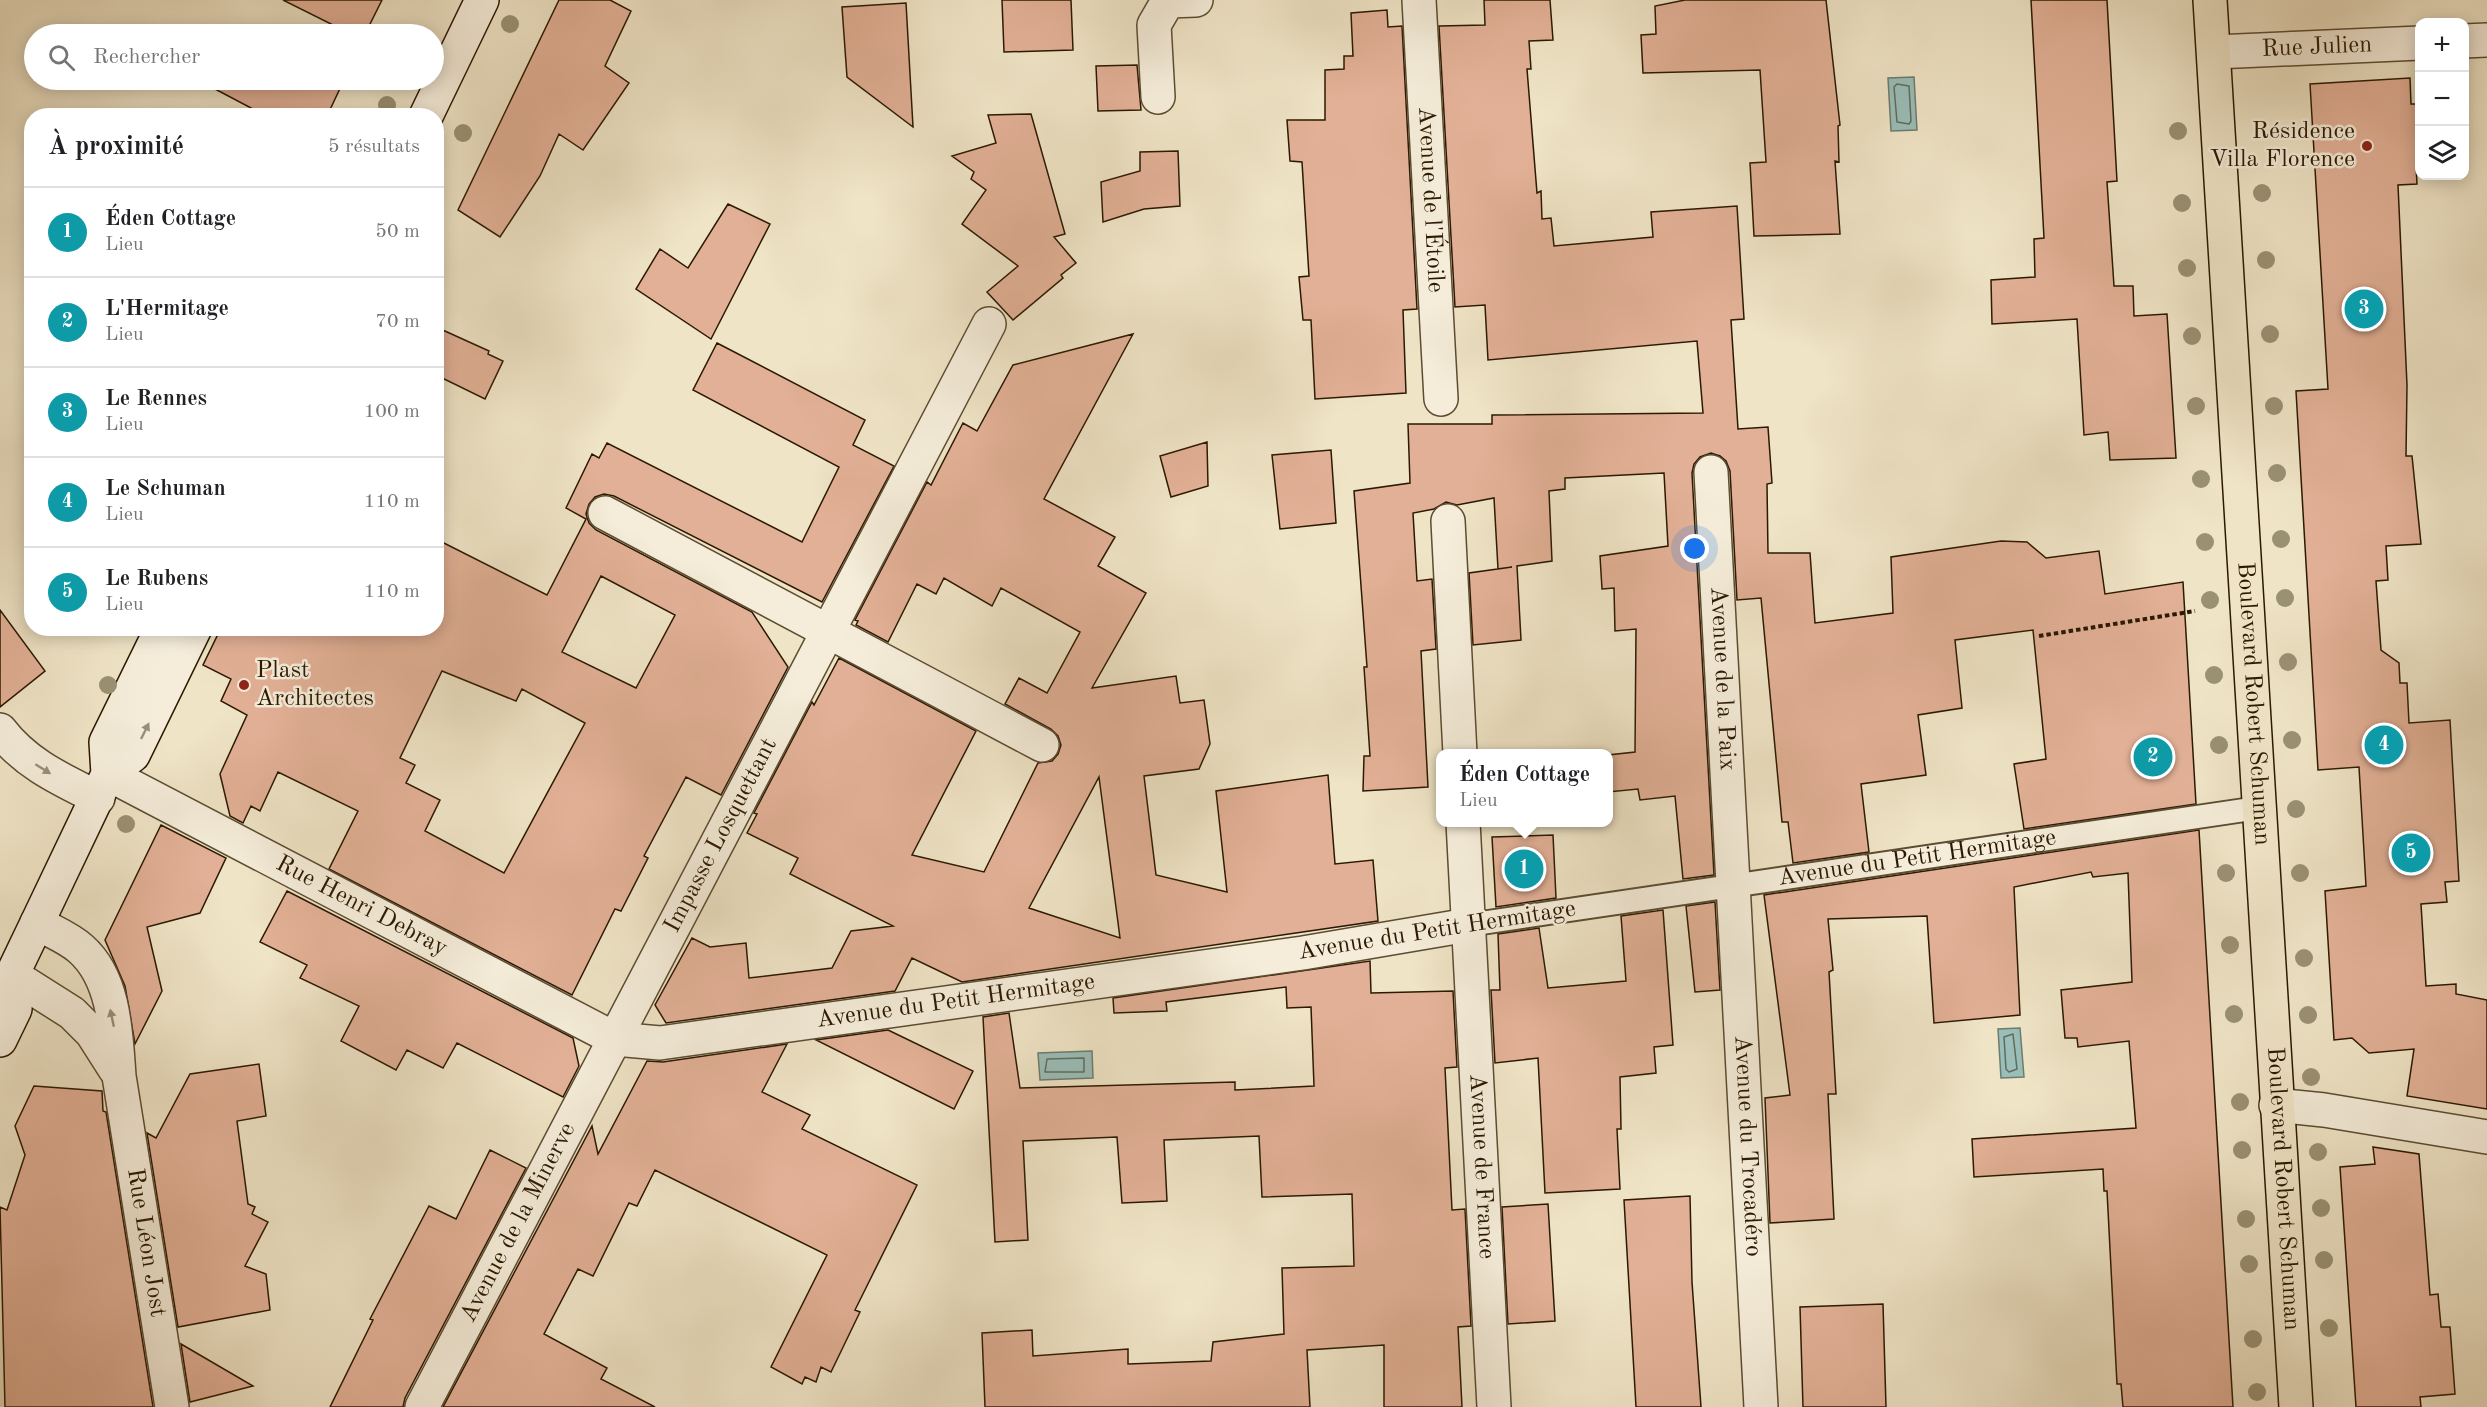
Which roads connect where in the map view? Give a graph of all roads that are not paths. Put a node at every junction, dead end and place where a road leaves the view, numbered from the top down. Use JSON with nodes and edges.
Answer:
{"nodes":[{"id":1,"x":482,"y":0,"type":"edge"},
{"id":2,"x":1196,"y":0,"type":"edge"},
{"id":3,"x":1419,"y":0,"type":"edge"},
{"id":4,"x":2210,"y":0,"type":"edge"},
{"id":5,"x":2487,"y":40,"type":"edge"},
{"id":6,"x":2469,"y":41,"type":"edge"},
{"id":7,"x":2415,"y":43,"type":"edge"},
{"id":8,"x":2215,"y":52,"type":"junction"},
{"id":9,"x":444,"y":79,"type":"edge"},
{"id":10,"x":439,"y":90,"type":"edge"},
{"id":11,"x":1158,"y":97,"type":"dead end"},
{"id":12,"x":430,"y":108,"type":"edge"},
{"id":13,"x":989,"y":324,"type":"dead end"},
{"id":14,"x":1441,"y":399,"type":"dead end"},
{"id":15,"x":1711,"y":472,"type":"dead end"},
{"id":16,"x":605,"y":513,"type":"dead end"},
{"id":17,"x":1448,"y":521,"type":"dead end"},
{"id":18,"x":827,"y":633,"type":"junction"},
{"id":19,"x":158,"y":636,"type":"edge"},
{"id":20,"x":191,"y":636,"type":"edge"},
{"id":21,"x":0,"y":730,"type":"edge"},
{"id":22,"x":1042,"y":745,"type":"dead end"},
{"id":23,"x":1460,"y":749,"type":"edge"},
{"id":24,"x":103,"y":786,"type":"junction"},
{"id":25,"x":2258,"y":807,"type":"junction"},
{"id":26,"x":1463,"y":827,"type":"edge"},
{"id":27,"x":1733,"y":884,"type":"junction"},
{"id":28,"x":37,"y":923,"type":"junction"},
{"id":29,"x":1468,"y":925,"type":"junction"},
{"id":30,"x":6,"y":977,"type":"edge"},
{"id":31,"x":615,"y":1039,"type":"junction"},
{"id":32,"x":0,"y":1040,"type":"edge"},
{"id":33,"x":119,"y":1076,"type":"junction"},
{"id":34,"x":2276,"y":1105,"type":"junction"},
{"id":35,"x":2487,"y":1137,"type":"edge"},
{"id":36,"x":172,"y":1407,"type":"edge"},
{"id":37,"x":422,"y":1407,"type":"edge"},
{"id":38,"x":1494,"y":1407,"type":"edge"},
{"id":39,"x":1761,"y":1407,"type":"edge"},
{"id":40,"x":2296,"y":1407,"type":"edge"}],
"edges":[{"from":1,"to":9,"type":"street"},
{"from":2,"to":11,"type":"street"},
{"from":3,"to":14,"type":"street","name":"Avenue de l'Étoile"},
{"from":4,"to":8,"type":"main road","name":"Boulevard Robert Schuman"},
{"from":5,"to":6,"type":"street"},
{"from":7,"to":8,"type":"street","name":"Rue Julien"},
{"from":8,"to":25,"type":"main road","name":"Boulevard Robert Schuman"},
{"from":10,"to":12,"type":"street"},
{"from":13,"to":18,"type":"street","name":"Impasse Losquettant"},
{"from":15,"to":27,"type":"street","name":"Avenue de la Paix"},
{"from":16,"to":18,"type":"street"},
{"from":17,"to":23,"type":"street"},
{"from":18,"to":22,"type":"street"},
{"from":18,"to":31,"type":"street","name":"Impasse Losquettant"},
{"from":19,"to":24,"type":"street"},
{"from":24,"to":20,"type":"street","one_way":true},
{"from":21,"to":24,"type":"street","name":"Rue Henri Debray","one_way":true},
{"from":24,"to":28,"type":"street"},
{"from":24,"to":31,"type":"street","name":"Rue Henri Debray"},
{"from":25,"to":27,"type":"lane","name":"Avenue du Petit Hermitage"},
{"from":25,"to":34,"type":"main road","name":"Boulevard Robert Schuman"},
{"from":26,"to":29,"type":"street","name":"Avenue de France"},
{"from":27,"to":29,"type":"lane","name":"Avenue du Petit Hermitage"},
{"from":27,"to":39,"type":"street","name":"Avenue du Trocadéro"},
{"from":28,"to":30,"type":"street"},
{"from":33,"to":28,"type":"street","name":"Rue Léon Jost","one_way":true},
{"from":29,"to":31,"type":"street","name":"Avenue du Petit Hermitage"},
{"from":29,"to":38,"type":"street","name":"Avenue de France"},
{"from":30,"to":32,"type":"street"},
{"from":30,"to":33,"type":"street","name":"Rue Léon Jost"},
{"from":31,"to":37,"type":"street","name":"Avenue de la Minerve"},
{"from":33,"to":36,"type":"street","name":"Rue Léon Jost"},
{"from":34,"to":35,"type":"street"},
{"from":34,"to":40,"type":"main road","name":"Boulevard Robert Schuman"}]}
